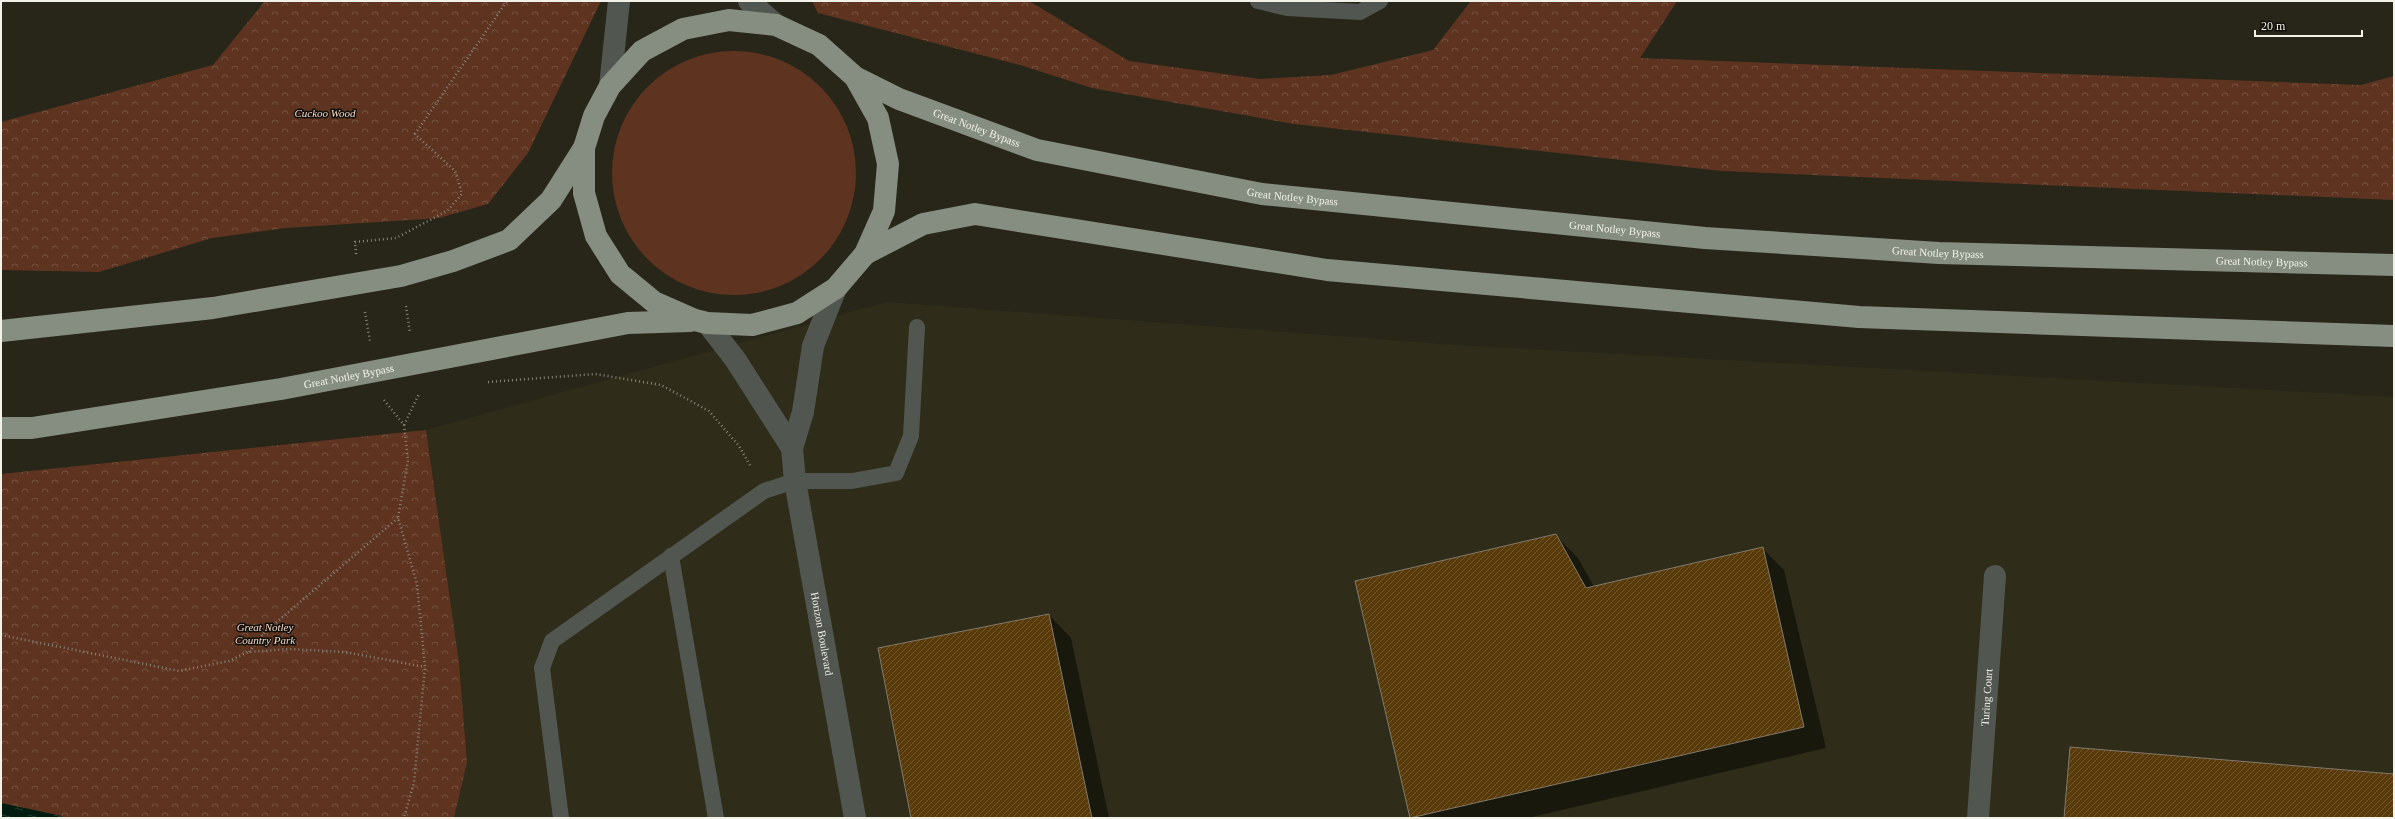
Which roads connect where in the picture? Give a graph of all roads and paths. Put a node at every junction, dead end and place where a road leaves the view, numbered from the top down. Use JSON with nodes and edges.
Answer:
{"nodes":[{"id":1,"x":507,"y":1,"type":"edge"},
{"id":2,"x":619,"y":1,"type":"edge"},
{"id":3,"x":749,"y":1,"type":"edge"},
{"id":4,"x":1258,"y":1,"type":"edge"},
{"id":5,"x":1380,"y":1,"type":"edge"},
{"id":6,"x":776,"y":25,"type":"junction"},
{"id":7,"x":855,"y":77,"type":"junction"},
{"id":8,"x":610,"y":86,"type":"junction"},
{"id":9,"x":584,"y":148,"type":"junction"},
{"id":10,"x":865,"y":254,"type":"junction"},
{"id":11,"x":357,"y":259,"type":"dead end"},
{"id":12,"x":2394,"y":265,"type":"edge"},
{"id":13,"x":836,"y":288,"type":"junction"},
{"id":14,"x":405,"y":301,"type":"dead end"},
{"id":15,"x":364,"y":305,"type":"dead end"},
{"id":16,"x":701,"y":322,"type":"junction"},
{"id":17,"x":918,"y":327,"type":"dead end"},
{"id":18,"x":1,"y":331,"type":"edge"},
{"id":19,"x":2394,"y":336,"type":"edge"},
{"id":20,"x":411,"y":338,"type":"dead end"},
{"id":21,"x":370,"y":344,"type":"dead end"},
{"id":22,"x":482,"y":383,"type":"dead end"},
{"id":23,"x":419,"y":389,"type":"dead end"},
{"id":24,"x":383,"y":398,"type":"dead end"},
{"id":25,"x":404,"y":425,"type":"junction"},
{"id":26,"x":1,"y":428,"type":"edge"},
{"id":27,"x":792,"y":448,"type":"junction"},
{"id":28,"x":795,"y":481,"type":"junction"},
{"id":29,"x":764,"y":491,"type":"junction"},
{"id":30,"x":398,"y":518,"type":"junction"},
{"id":31,"x":671,"y":556,"type":"junction"},
{"id":32,"x":1996,"y":576,"type":"dead end"},
{"id":33,"x":1,"y":635,"type":"edge"},
{"id":34,"x":248,"y":652,"type":"junction"},
{"id":35,"x":425,"y":667,"type":"junction"},
{"id":36,"x":404,"y":818,"type":"edge"},
{"id":37,"x":561,"y":818,"type":"edge"},
{"id":38,"x":716,"y":818,"type":"edge"},
{"id":39,"x":855,"y":818,"type":"edge"},
{"id":40,"x":1978,"y":818,"type":"edge"}],
"edges":[{"from":1,"to":11,"type":"path"},
{"from":2,"to":8,"type":"street"},
{"from":3,"to":6,"type":"street"},
{"from":4,"to":5,"type":"lane"},
{"from":6,"to":7,"type":"highway"},
{"from":6,"to":8,"type":"highway"},
{"from":7,"to":10,"type":"highway"},
{"from":7,"to":12,"type":"highway","name":"Great Notley Bypass"},
{"from":8,"to":9,"type":"highway"},
{"from":9,"to":16,"type":"highway"},
{"from":9,"to":18,"type":"highway"},
{"from":10,"to":13,"type":"highway","name":"Great Notley Bypass"},
{"from":10,"to":19,"type":"highway"},
{"from":13,"to":16,"type":"highway","name":"Great Notley Bypass"},
{"from":13,"to":27,"type":"street","name":"Horizon Boulevard"},
{"from":14,"to":20,"type":"path"},
{"from":15,"to":21,"type":"path"},
{"from":16,"to":26,"type":"highway","name":"Great Notley Bypass"},
{"from":16,"to":27,"type":"street","name":"Horizon Boulevard"},
{"from":17,"to":28,"type":"lane"},
{"from":22,"to":29,"type":"path"},
{"from":23,"to":25,"type":"path"},
{"from":24,"to":25,"type":"path"},
{"from":25,"to":30,"type":"path"},
{"from":27,"to":28,"type":"street","name":"Horizon Boulevard"},
{"from":28,"to":29,"type":"lane"},
{"from":28,"to":39,"type":"street","name":"Horizon Boulevard"},
{"from":29,"to":31,"type":"lane"},
{"from":30,"to":34,"type":"path"},
{"from":30,"to":35,"type":"path"},
{"from":31,"to":37,"type":"lane"},
{"from":31,"to":38,"type":"lane"},
{"from":32,"to":40,"type":"street","name":"Turing Court"},
{"from":33,"to":34,"type":"path"},
{"from":34,"to":35,"type":"path"},
{"from":35,"to":36,"type":"path"}]}
